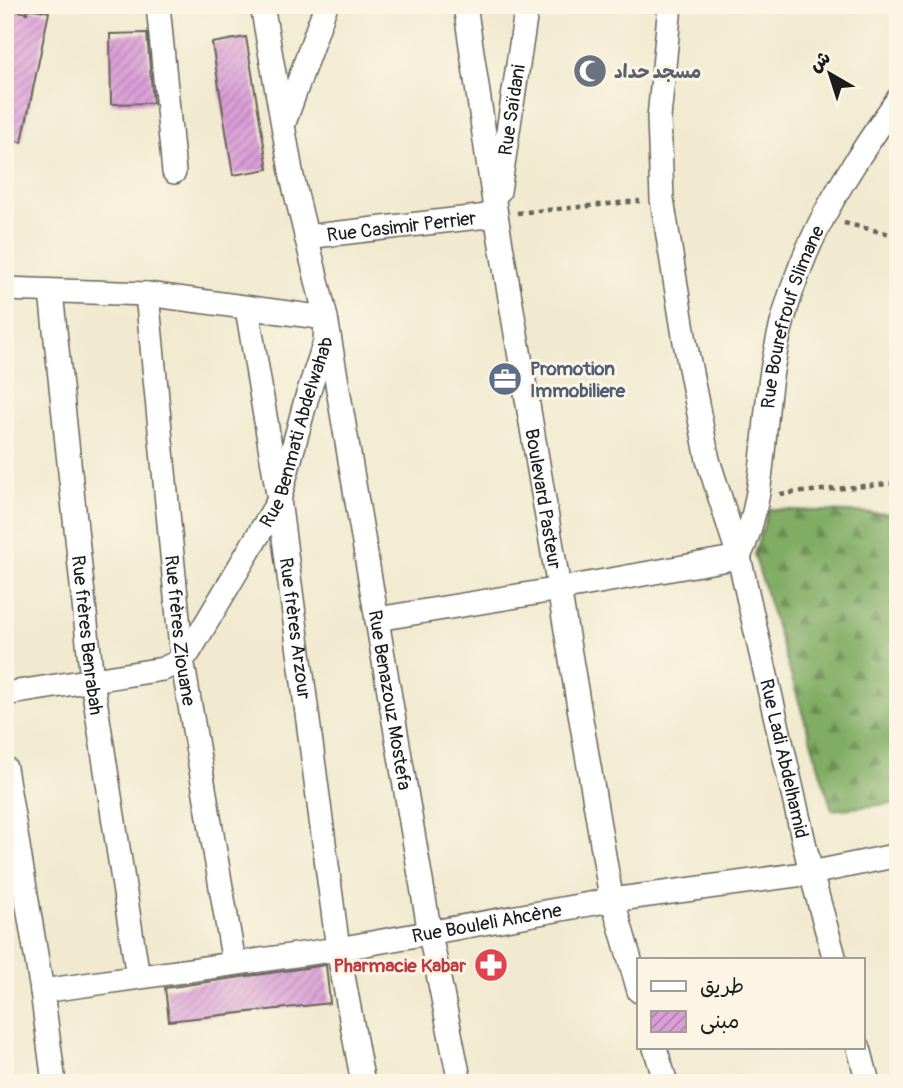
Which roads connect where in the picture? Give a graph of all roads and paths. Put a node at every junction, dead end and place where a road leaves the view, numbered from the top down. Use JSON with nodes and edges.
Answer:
{"nodes":[{"id":1,"x":158,"y":5,"type":"edge"},
{"id":2,"x":262,"y":5,"type":"edge"},
{"id":3,"x":326,"y":5,"type":"edge"},
{"id":4,"x":465,"y":5,"type":"edge"},
{"id":5,"x":527,"y":5,"type":"edge"},
{"id":6,"x":670,"y":5,"type":"edge"},
{"id":7,"x":898,"y":99,"type":"edge"},
{"id":8,"x":898,"y":117,"type":"edge"},
{"id":9,"x":283,"y":126,"type":"junction"},
{"id":10,"x":873,"y":135,"type":"junction"},
{"id":11,"x":174,"y":172,"type":"dead end"},
{"id":12,"x":662,"y":198,"type":"junction"},
{"id":13,"x":496,"y":215,"type":"junction"},
{"id":14,"x":821,"y":218,"type":"junction"},
{"id":15,"x":898,"y":236,"type":"edge"},
{"id":16,"x":306,"y":237,"type":"junction"},
{"id":17,"x":5,"y":289,"type":"edge"},
{"id":18,"x":51,"y":292,"type":"junction"},
{"id":19,"x":147,"y":294,"type":"junction"},
{"id":20,"x":247,"y":308,"type":"junction"},
{"id":21,"x":326,"y":318,"type":"junction"},
{"id":22,"x":898,"y":483,"type":"edge"},
{"id":23,"x":758,"y":495,"type":"junction"},
{"id":24,"x":279,"y":500,"type":"junction"},
{"id":25,"x":739,"y":558,"type":"junction"},
{"id":26,"x":560,"y":589,"type":"junction"},
{"id":27,"x":377,"y":618,"type":"junction"},
{"id":28,"x":182,"y":659,"type":"junction"},
{"id":29,"x":92,"y":680,"type":"junction"},
{"id":30,"x":5,"y":694,"type":"edge"},
{"id":31,"x":5,"y":768,"type":"edge"},
{"id":32,"x":889,"y":857,"type":"dead end"},
{"id":33,"x":811,"y":873,"type":"junction"},
{"id":34,"x":612,"y":900,"type":"junction"},
{"id":35,"x":430,"y":933,"type":"junction"},
{"id":36,"x":338,"y":949,"type":"junction"},
{"id":37,"x":834,"y":958,"type":"edge"},
{"id":38,"x":234,"y":963,"type":"junction"},
{"id":39,"x":138,"y":977,"type":"junction"},
{"id":40,"x":637,"y":984,"type":"edge"},
{"id":41,"x":42,"y":991,"type":"junction"},
{"id":42,"x":656,"y":1050,"type":"edge"},
{"id":43,"x":860,"y":1050,"type":"edge"},
{"id":44,"x":54,"y":1083,"type":"edge"},
{"id":45,"x":363,"y":1083,"type":"edge"},
{"id":46,"x":460,"y":1083,"type":"edge"},
{"id":47,"x":666,"y":1083,"type":"edge"},
{"id":48,"x":869,"y":1083,"type":"edge"}],
"edges":[{"from":1,"to":11,"type":"street"},
{"from":2,"to":9,"type":"street","name":"Rue Benmati Abdelwahab"},
{"from":3,"to":9,"type":"street"},
{"from":4,"to":13,"type":"street","name":"Boulevard Pasteur"},
{"from":5,"to":13,"type":"street","name":"Rue Saïdani"},
{"from":6,"to":12,"type":"street","name":"Rue Ladi Abdelhamid"},
{"from":7,"to":10,"type":"street","name":"Rue Bourefrouf Slimane"},
{"from":8,"to":10,"type":"street"},
{"from":9,"to":16,"type":"street","name":"Rue Benmati Abdelwahab"},
{"from":10,"to":14,"type":"street","name":"Rue Bourefrouf Slimane"},
{"from":12,"to":13,"type":"path"},
{"from":12,"to":25,"type":"street","name":"Rue Ladi Abdelhamid"},
{"from":13,"to":16,"type":"street","name":"Rue Casimir Perrier"},
{"from":13,"to":26,"type":"street","name":"Boulevard Pasteur"},
{"from":14,"to":15,"type":"path"},
{"from":14,"to":23,"type":"street","name":"Rue Bourefrouf Slimane"},
{"from":16,"to":21,"type":"street","name":"Rue Benmati Abdelwahab"},
{"from":17,"to":18,"type":"street"},
{"from":18,"to":19,"type":"street"},
{"from":18,"to":29,"type":"street","name":"Rue frères Benrabah"},
{"from":19,"to":20,"type":"street"},
{"from":19,"to":28,"type":"street","name":"Rue frères Ziouane"},
{"from":20,"to":21,"type":"street"},
{"from":20,"to":24,"type":"street","name":"Rue frères Arzour"},
{"from":21,"to":24,"type":"street","name":"Rue Benmati Abdelwahab"},
{"from":21,"to":27,"type":"street","name":"Rue Benazouz Mostefa"},
{"from":22,"to":23,"type":"path"},
{"from":23,"to":25,"type":"street","name":"Rue Bourefrouf Slimane"},
{"from":24,"to":28,"type":"street","name":"Rue Benmati Abdelwahab"},
{"from":24,"to":36,"type":"street","name":"Rue frères Arzour"},
{"from":25,"to":26,"type":"street"},
{"from":25,"to":33,"type":"street","name":"Rue Ladi Abdelhamid"},
{"from":26,"to":27,"type":"street"},
{"from":26,"to":34,"type":"street","name":"Boulevard Pasteur"},
{"from":27,"to":35,"type":"street","name":"Rue Benazouz Mostefa"},
{"from":28,"to":29,"type":"street"},
{"from":28,"to":38,"type":"street","name":"Rue frères Ziouane"},
{"from":29,"to":30,"type":"street"},
{"from":29,"to":39,"type":"street","name":"Rue frères Benrabah"},
{"from":31,"to":41,"type":"street"},
{"from":32,"to":33,"type":"street","name":"Rue Bouleli Ahcène"},
{"from":33,"to":34,"type":"street","name":"Rue Bouleli Ahcène"},
{"from":33,"to":37,"type":"street","name":"Rue Ladi Abdelhamid"},
{"from":34,"to":35,"type":"street","name":"Rue Bouleli Ahcène"},
{"from":34,"to":40,"type":"street","name":"Boulevard Pasteur"},
{"from":35,"to":36,"type":"street","name":"Rue Bouleli Ahcène"},
{"from":35,"to":46,"type":"street","name":"Rue Benazouz Mostefa"},
{"from":36,"to":38,"type":"street","name":"Rue Bouleli Ahcène"},
{"from":36,"to":45,"type":"street","name":"Rue frères Arzour"},
{"from":38,"to":39,"type":"street","name":"Rue Bouleli Ahcène"},
{"from":39,"to":41,"type":"street","name":"Rue Bouleli Ahcène"},
{"from":41,"to":44,"type":"street"},
{"from":42,"to":47,"type":"street"},
{"from":43,"to":48,"type":"street"}]}
